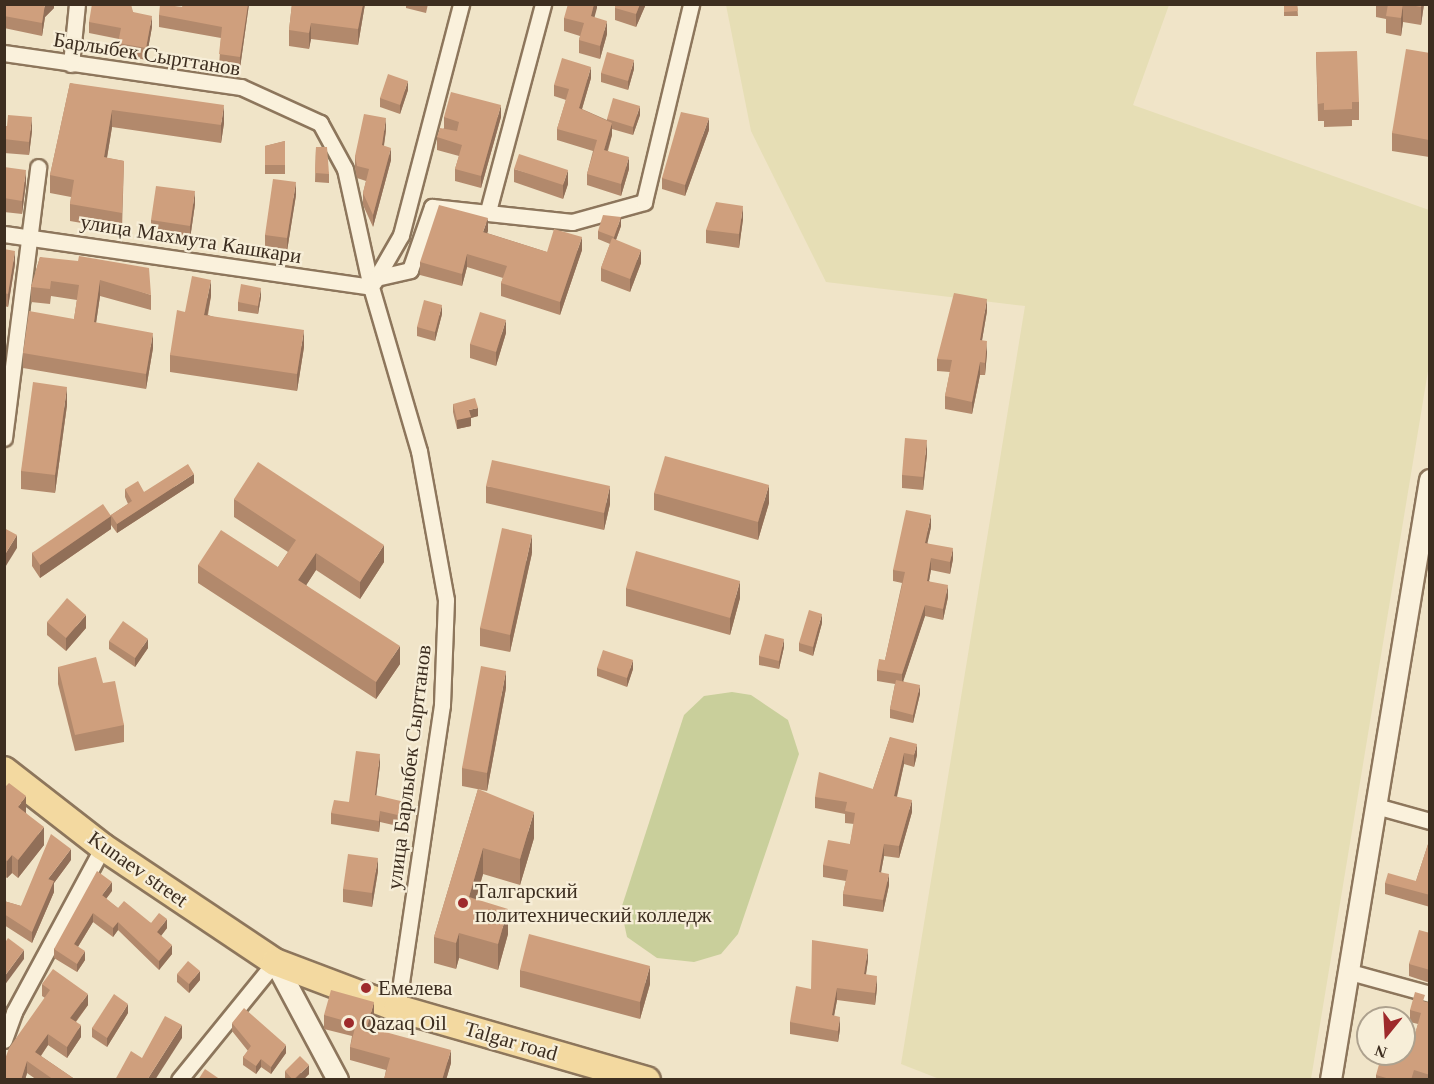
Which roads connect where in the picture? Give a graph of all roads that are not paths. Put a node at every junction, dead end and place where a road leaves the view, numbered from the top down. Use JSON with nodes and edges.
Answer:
{"nodes":[{"id":1,"x":77,"y":4,"type":"edge"},
{"id":2,"x":461,"y":4,"type":"edge"},
{"id":3,"x":543,"y":4,"type":"edge"},
{"id":4,"x":691,"y":4,"type":"edge"},
{"id":5,"x":4,"y":53,"type":"edge"},
{"id":6,"x":71,"y":64,"type":"junction"},
{"id":7,"x":38,"y":167,"type":"dead end"},
{"id":8,"x":488,"y":211,"type":"junction"},
{"id":9,"x":4,"y":234,"type":"edge"},
{"id":10,"x":32,"y":237,"type":"junction"},
{"id":11,"x":373,"y":282,"type":"junction"},
{"id":12,"x":4,"y":438,"type":"edge"},
{"id":13,"x":1430,"y":480,"type":"edge"},
{"id":14,"x":4,"y":770,"type":"edge"},
{"id":15,"x":1376,"y":806,"type":"junction"},
{"id":16,"x":1430,"y":821,"type":"edge"},
{"id":17,"x":103,"y":847,"type":"junction"},
{"id":18,"x":275,"y":962,"type":"junction"},
{"id":19,"x":1350,"y":972,"type":"junction"},
{"id":20,"x":1430,"y":994,"type":"edge"},
{"id":21,"x":397,"y":1008,"type":"junction"},
{"id":22,"x":4,"y":1040,"type":"edge"},
{"id":23,"x":179,"y":1080,"type":"edge"},
{"id":24,"x":338,"y":1080,"type":"edge"},
{"id":25,"x":647,"y":1080,"type":"edge"},
{"id":26,"x":1331,"y":1080,"type":"edge"}],
"edges":[{"from":1,"to":6,"type":"street"},
{"from":2,"to":11,"type":"street"},
{"from":3,"to":8,"type":"street"},
{"from":4,"to":8,"type":"street"},
{"from":5,"to":6,"type":"street","name":"Барлыбек Сырттанов"},
{"from":6,"to":11,"type":"street","name":"Барлыбек Сырттанов"},
{"from":7,"to":10,"type":"street"},
{"from":8,"to":11,"type":"street"},
{"from":9,"to":10,"type":"street","name":"улица Махмута Кашкари"},
{"from":10,"to":11,"type":"street","name":"улица Махмута Кашкари"},
{"from":10,"to":12,"type":"street"},
{"from":11,"to":21,"type":"street","name":"улица Барлыбек Сырттанов"},
{"from":13,"to":15,"type":"street"},
{"from":14,"to":17,"type":"main road","name":"Kunaev street"},
{"from":15,"to":16,"type":"street"},
{"from":15,"to":19,"type":"street"},
{"from":17,"to":18,"type":"main road","name":"Kunaev street"},
{"from":17,"to":22,"type":"street"},
{"from":18,"to":21,"type":"main road","name":"Talgar road"},
{"from":18,"to":23,"type":"street"},
{"from":18,"to":24,"type":"street"},
{"from":19,"to":20,"type":"street"},
{"from":19,"to":26,"type":"street"},
{"from":21,"to":25,"type":"main road","name":"Talgar road"}]}
